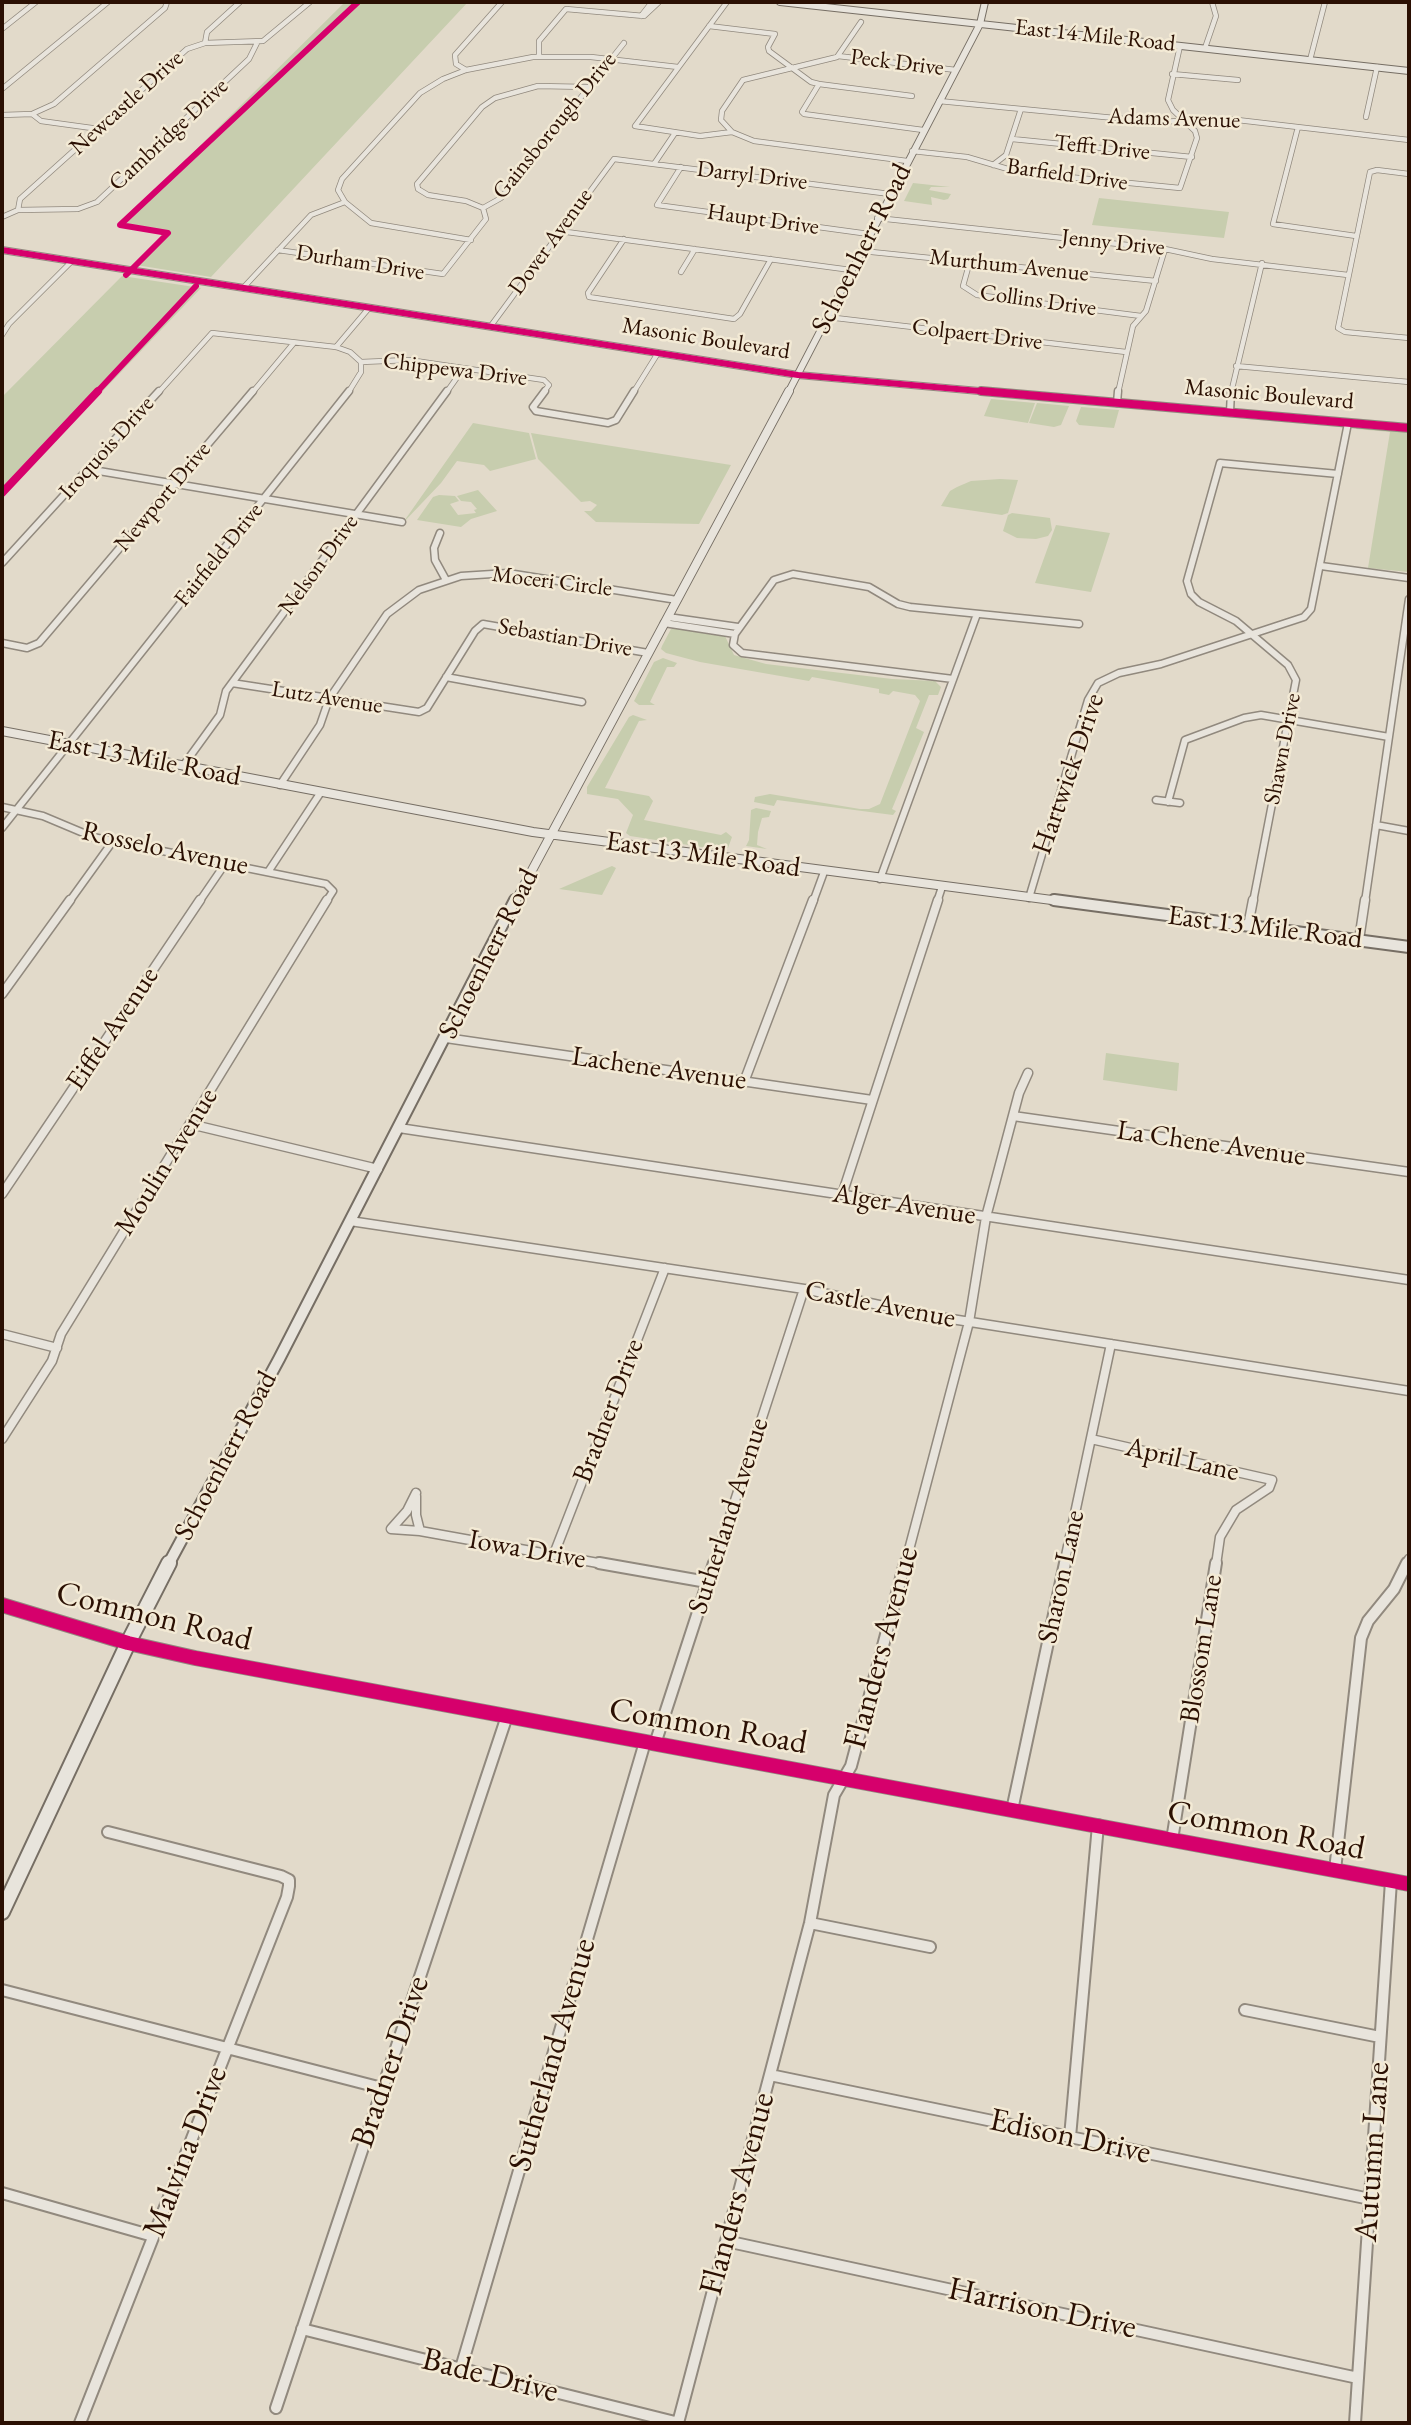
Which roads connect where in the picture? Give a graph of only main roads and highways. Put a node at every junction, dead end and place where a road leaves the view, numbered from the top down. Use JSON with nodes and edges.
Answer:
{"nodes":[{"id":1,"x":780,"y":2,"type":"edge"},
{"id":2,"x":985,"y":2,"type":"edge"},
{"id":3,"x":980,"y":24,"type":"junction"},
{"id":4,"x":1409,"y":71,"type":"edge"},
{"id":5,"x":2,"y":731,"type":"edge"},
{"id":6,"x":550,"y":834,"type":"junction"},
{"id":7,"x":1409,"y":947,"type":"edge"},
{"id":8,"x":2,"y":1912,"type":"edge"}],
"edges":[{"from":1,"to":3,"type":"main road","name":"East 14 Mile Road"},
{"from":2,"to":3,"type":"main road","name":"Schoenherr Road"},
{"from":3,"to":4,"type":"main road","name":"East 14 Mile Road"},
{"from":3,"to":6,"type":"main road","name":"Schoenherr Road"},
{"from":5,"to":6,"type":"main road","name":"East 13 Mile Road"},
{"from":6,"to":7,"type":"main road","name":"East 13 Mile Road"},
{"from":6,"to":8,"type":"main road","name":"Schoenherr Road"}]}
